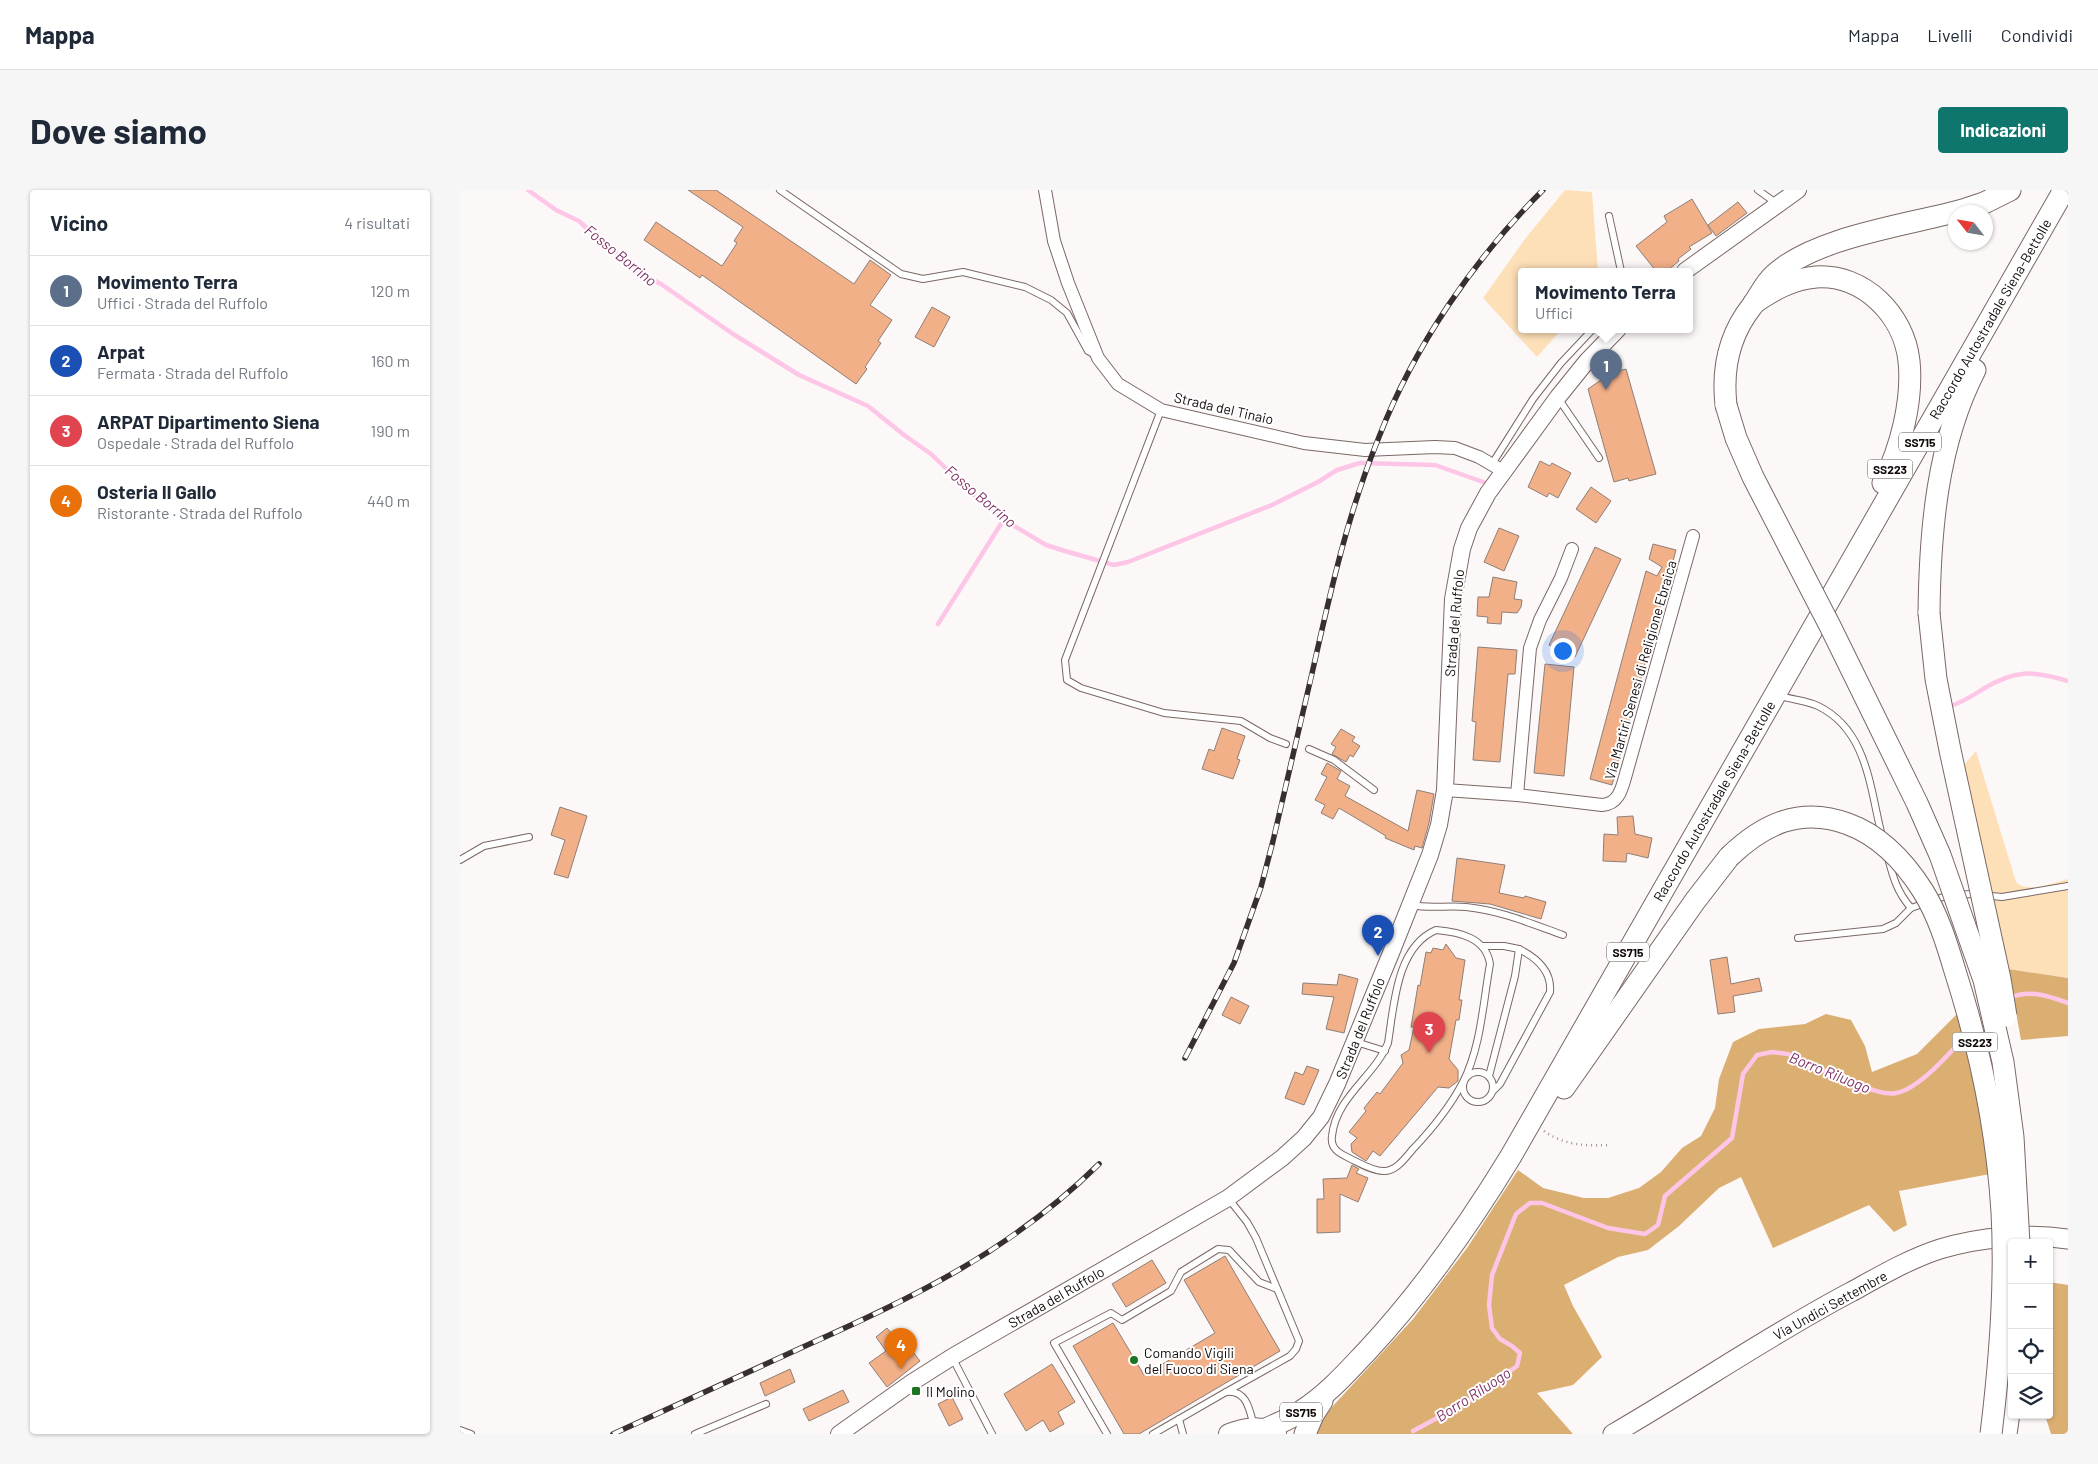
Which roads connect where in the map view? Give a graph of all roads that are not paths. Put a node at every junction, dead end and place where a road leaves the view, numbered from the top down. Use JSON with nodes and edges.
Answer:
{"nodes":[{"id":1,"x":780,"y":190,"type":"edge"},
{"id":2,"x":1045,"y":190,"type":"edge"},
{"id":3,"x":1758,"y":190,"type":"edge"},
{"id":4,"x":1798,"y":190,"type":"edge"},
{"id":5,"x":2010,"y":190,"type":"edge"},
{"id":6,"x":2064,"y":190,"type":"edge"},
{"id":7,"x":1777,"y":204,"type":"junction"},
{"id":8,"x":2068,"y":205,"type":"edge"},
{"id":9,"x":1610,"y":216,"type":"dead end"},
{"id":10,"x":1620,"y":268,"type":"edge"},
{"id":11,"x":1690,"y":268,"type":"edge"},
{"id":12,"x":1754,"y":303,"type":"junction"},
{"id":13,"x":1589,"y":333,"type":"edge"},
{"id":14,"x":1614,"y":333,"type":"edge"},
{"id":15,"x":1098,"y":358,"type":"junction"},
{"id":16,"x":1558,"y":397,"type":"junction"},
{"id":17,"x":1161,"y":410,"type":"junction"},
{"id":18,"x":1599,"y":458,"type":"dead end"},
{"id":19,"x":1498,"y":467,"type":"junction"},
{"id":20,"x":1693,"y":536,"type":"dead end"},
{"id":21,"x":1572,"y":549,"type":"dead end"},
{"id":22,"x":1775,"y":694,"type":"junction"},
{"id":23,"x":1286,"y":744,"type":"dead end"},
{"id":24,"x":1744,"y":749,"type":"junction"},
{"id":25,"x":1309,"y":750,"type":"dead end"},
{"id":26,"x":1374,"y":790,"type":"dead end"},
{"id":27,"x":1445,"y":790,"type":"junction"},
{"id":28,"x":1517,"y":794,"type":"junction"},
{"id":29,"x":529,"y":837,"type":"dead end"},
{"id":30,"x":460,"y":860,"type":"edge"},
{"id":31,"x":2068,"y":886,"type":"edge"},
{"id":32,"x":1410,"y":904,"type":"junction"},
{"id":33,"x":1911,"y":908,"type":"junction"},
{"id":34,"x":1960,"y":913,"type":"junction"},
{"id":35,"x":1563,"y":935,"type":"dead end"},
{"id":36,"x":1798,"y":938,"type":"dead end"},
{"id":37,"x":1483,"y":946,"type":"junction"},
{"id":38,"x":1519,"y":949,"type":"junction"},
{"id":39,"x":1355,"y":1042,"type":"junction"},
{"id":40,"x":1385,"y":1051,"type":"junction"},
{"id":41,"x":1489,"y":1076,"type":"junction"},
{"id":42,"x":1463,"y":1081,"type":"junction"},
{"id":43,"x":1493,"y":1091,"type":"junction"},
{"id":44,"x":1511,"y":1156,"type":"junction"},
{"id":45,"x":1228,"y":1198,"type":"junction"},
{"id":46,"x":2068,"y":1238,"type":"edge"},
{"id":47,"x":2020,"y":1239,"type":"edge"},
{"id":48,"x":2028,"y":1239,"type":"edge"},
{"id":49,"x":1277,"y":1289,"type":"junction"},
{"id":50,"x":952,"y":1357,"type":"junction"},
{"id":51,"x":1331,"y":1389,"type":"junction"},
{"id":52,"x":1226,"y":1392,"type":"junction"},
{"id":53,"x":766,"y":1404,"type":"dead end"},
{"id":54,"x":1179,"y":1418,"type":"junction"},
{"id":55,"x":2008,"y":1419,"type":"edge"},
{"id":56,"x":2016,"y":1419,"type":"edge"},
{"id":57,"x":460,"y":1430,"type":"edge"},
{"id":58,"x":1266,"y":1430,"type":"edge"},
{"id":59,"x":471,"y":1434,"type":"edge"},
{"id":60,"x":695,"y":1434,"type":"edge"},
{"id":61,"x":839,"y":1434,"type":"edge"},
{"id":62,"x":992,"y":1434,"type":"edge"},
{"id":63,"x":1107,"y":1434,"type":"edge"},
{"id":64,"x":1153,"y":1434,"type":"edge"},
{"id":65,"x":1183,"y":1434,"type":"edge"},
{"id":66,"x":1229,"y":1434,"type":"edge"},
{"id":67,"x":1305,"y":1434,"type":"edge"},
{"id":68,"x":1613,"y":1434,"type":"edge"},
{"id":69,"x":1991,"y":1434,"type":"edge"},
{"id":70,"x":1998,"y":1434,"type":"edge"},
{"id":71,"x":2006,"y":1434,"type":"edge"},
{"id":72,"x":2014,"y":1434,"type":"edge"}],
"edges":[{"from":1,"to":15,"type":"lane"},
{"from":2,"to":15,"type":"street","name":"Strada del Tinaio"},
{"from":3,"to":7,"type":"lane"},
{"from":4,"to":7,"type":"street"},
{"from":5,"to":12,"type":"highway","number":"SS223"},
{"from":6,"to":22,"type":"highway","name":"Raccordo Autostradale Siena-Bettolle","number":"SS715"},
{"from":7,"to":11,"type":"street"},
{"from":8,"to":48,"type":"highway","number":"SS223","bridge":true},
{"from":9,"to":10,"type":"lane"},
{"from":12,"to":24,"type":"highway","number":"SS223"},
{"from":12,"to":34,"type":"highway","number":"SS223","bridge":true},
{"from":13,"to":19,"type":"lane"},
{"from":14,"to":16,"type":"street","name":"Strada del Ruffolo"},
{"from":15,"to":17,"type":"street","name":"Strada del Tinaio"},
{"from":16,"to":18,"type":"lane"},
{"from":16,"to":19,"type":"street","name":"Strada del Ruffolo"},
{"from":17,"to":19,"type":"street","name":"Strada del Tinaio"},
{"from":17,"to":23,"type":"lane"},
{"from":19,"to":27,"type":"street","name":"Strada del Ruffolo"},
{"from":20,"to":28,"type":"street","name":"Via Martiri Senesi di Religione Ebraica"},
{"from":21,"to":28,"type":"street"},
{"from":22,"to":24,"type":"highway","name":"Raccordo Autostradale Siena-Bettolle","number":"SS715"},
{"from":22,"to":33,"type":"lane"},
{"from":24,"to":44,"type":"highway","name":"Raccordo Autostradale Siena-Bettolle","number":"SS715"},
{"from":25,"to":26,"type":"lane"},
{"from":27,"to":28,"type":"street","name":"Via Martiri Senesi di Religione Ebraica"},
{"from":27,"to":32,"type":"street","name":"Strada del Ruffolo"},
{"from":29,"to":30,"type":"lane"},
{"from":31,"to":33,"type":"lane"},
{"from":32,"to":35,"type":"lane"},
{"from":32,"to":39,"type":"street","name":"Strada del Ruffolo"},
{"from":33,"to":36,"type":"lane"},
{"from":34,"to":47,"type":"highway","number":"SS223","bridge":true},
{"from":34,"to":70,"type":"highway","number":"SS223","bridge":true},
{"from":37,"to":38,"type":"lane"},
{"from":37,"to":40,"type":"lane"},
{"from":37,"to":42,"type":"lane"},
{"from":38,"to":41,"type":"lane"},
{"from":38,"to":43,"type":"lane"},
{"from":39,"to":40,"type":"lane"},
{"from":39,"to":45,"type":"street","name":"Strada del Ruffolo"},
{"from":40,"to":42,"type":"lane"},
{"from":41,"to":42,"type":"lane"},
{"from":41,"to":43,"type":"lane"},
{"from":42,"to":43,"type":"lane"},
{"from":44,"to":51,"type":"highway","name":"Raccordo Autostradale Siena-Bettolle","number":"SS715"},
{"from":44,"to":69,"type":"highway","number":"SS223","bridge":true},
{"from":45,"to":49,"type":"lane"},
{"from":45,"to":50,"type":"street","name":"Strada del Ruffolo"},
{"from":46,"to":68,"type":"main road","name":"Via Undici Settembre"},
{"from":49,"to":52,"type":"lane"},
{"from":49,"to":63,"type":"lane"},
{"from":50,"to":61,"type":"street","name":"Strada del Ruffolo"},
{"from":50,"to":62,"type":"lane"},
{"from":51,"to":58,"type":"highway","name":"Raccordo Autostradale Siena-Bettolle","number":"SS715"},
{"from":51,"to":67,"type":"highway","name":"Raccordo Autostradale Siena-Bettolle","number":"SS715"},
{"from":52,"to":54,"type":"lane"},
{"from":52,"to":58,"type":"lane"},
{"from":53,"to":60,"type":"lane"},
{"from":54,"to":64,"type":"lane"},
{"from":54,"to":65,"type":"lane"},
{"from":55,"to":71,"type":"highway"},
{"from":56,"to":72,"type":"highway"},
{"from":57,"to":59,"type":"lane"},
{"from":58,"to":66,"type":"main road"}]}
